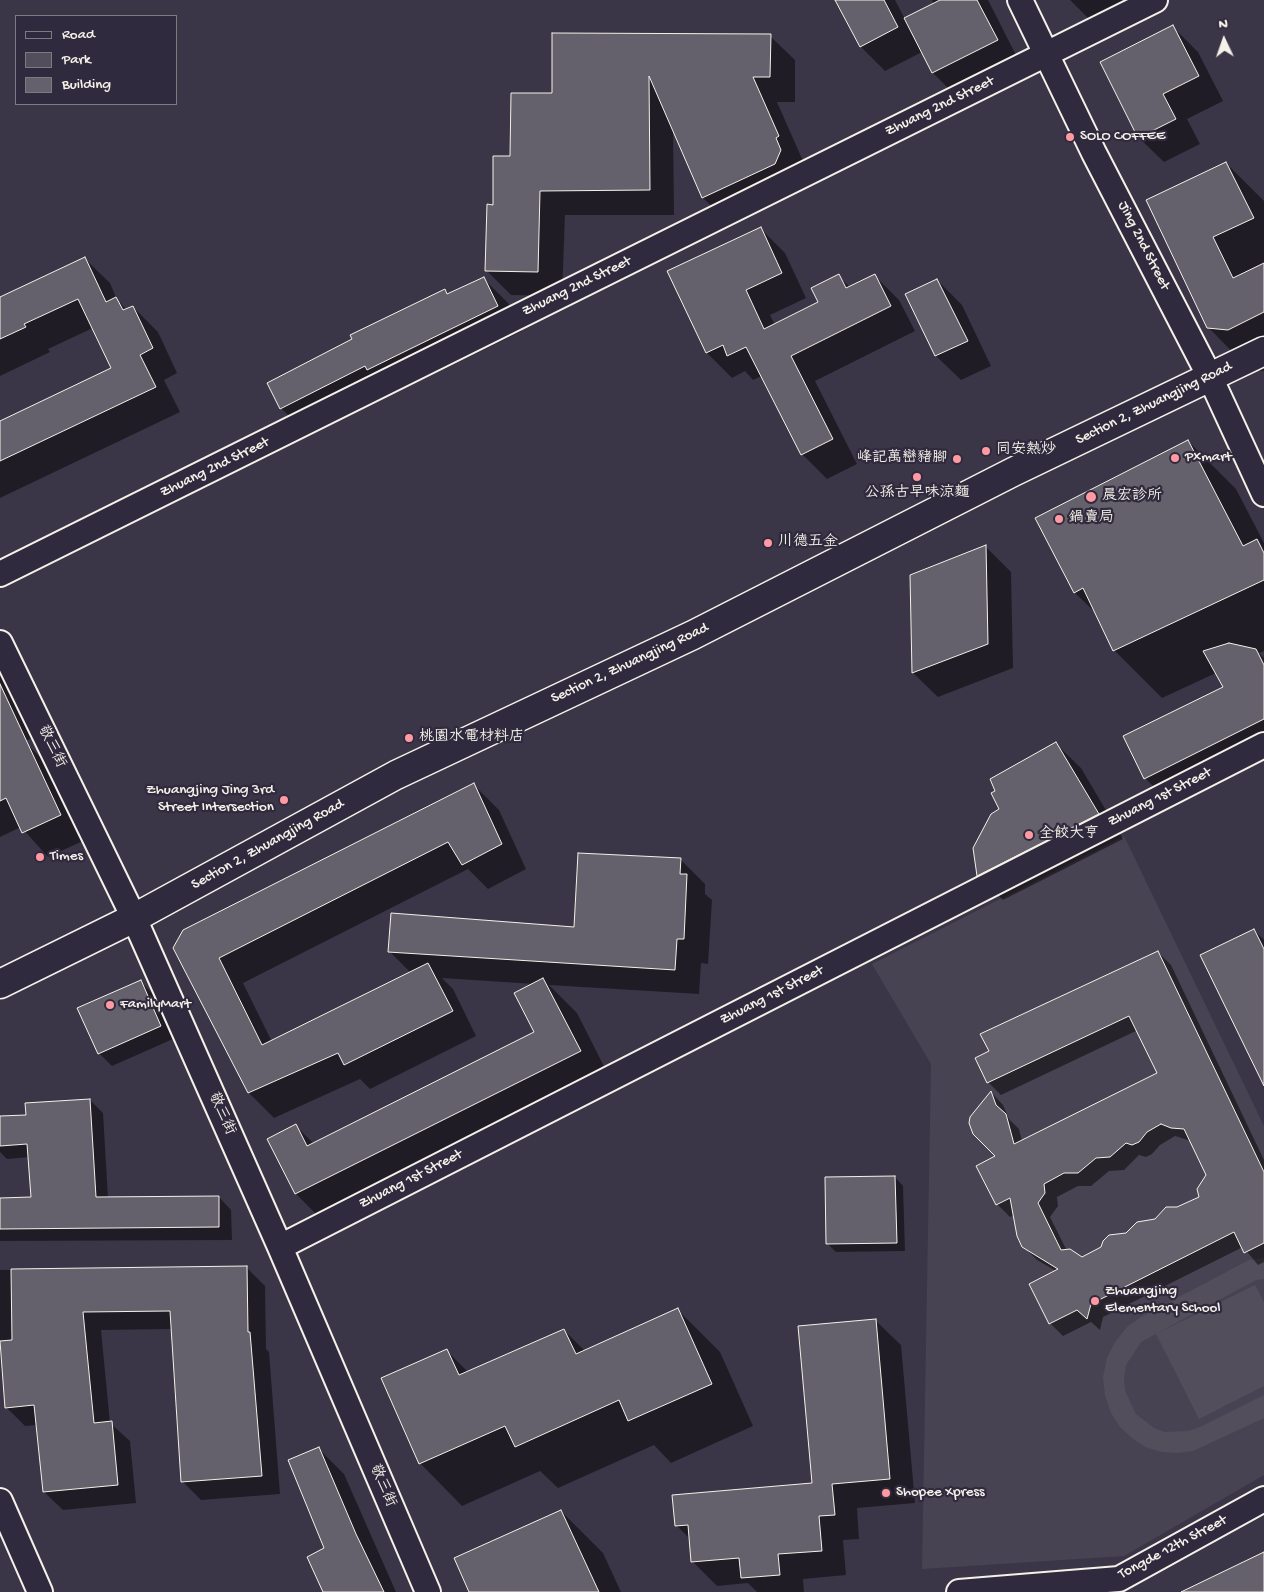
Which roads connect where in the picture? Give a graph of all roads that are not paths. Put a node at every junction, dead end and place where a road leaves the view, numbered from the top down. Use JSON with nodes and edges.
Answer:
{"nodes":[{"id":1,"x":1020,"y":0,"type":"edge"},
{"id":2,"x":1155,"y":0,"type":"edge"},
{"id":3,"x":1048,"y":53,"type":"junction"},
{"id":4,"x":1264,"y":351,"type":"edge"},
{"id":5,"x":1210,"y":377,"type":"junction"},
{"id":6,"x":1264,"y":494,"type":"edge"},
{"id":7,"x":0,"y":574,"type":"edge"},
{"id":8,"x":0,"y":644,"type":"edge"},
{"id":9,"x":1264,"y":745,"type":"edge"},
{"id":10,"x":134,"y":918,"type":"junction"},
{"id":11,"x":0,"y":984,"type":"edge"},
{"id":12,"x":280,"y":1247,"type":"junction"},
{"id":13,"x":1264,"y":1499,"type":"edge"},
{"id":14,"x":0,"y":1501,"type":"edge"},
{"id":15,"x":1122,"y":1585,"type":"edge"},
{"id":16,"x":40,"y":1592,"type":"edge"},
{"id":17,"x":428,"y":1592,"type":"edge"},
{"id":18,"x":959,"y":1592,"type":"edge"}],
"edges":[{"from":1,"to":3,"type":"street","name":"Jing 2nd Street"},
{"from":2,"to":3,"type":"street","name":"Zhuang 2nd Street"},
{"from":3,"to":5,"type":"street","name":"Jing 2nd Street"},
{"from":3,"to":7,"type":"street","name":"Zhuang 2nd Street"},
{"from":4,"to":5,"type":"street","name":"Section 2, Zhuangjing Road"},
{"from":5,"to":6,"type":"street","name":"Jing 2nd Street"},
{"from":5,"to":10,"type":"street","name":"Section 2, Zhuangjing Road"},
{"from":8,"to":10,"type":"street","name":"敬三街"},
{"from":9,"to":12,"type":"street","name":"Zhuang 1st Street"},
{"from":10,"to":11,"type":"street","name":"Section 2, Zhuangjing Road"},
{"from":10,"to":12,"type":"street","name":"敬三街"},
{"from":12,"to":17,"type":"street","name":"敬三街"},
{"from":13,"to":15,"type":"street","name":"Tongde 12th Street"},
{"from":14,"to":16,"type":"street"},
{"from":15,"to":18,"type":"street","name":"Tongde 12th Street"}]}
